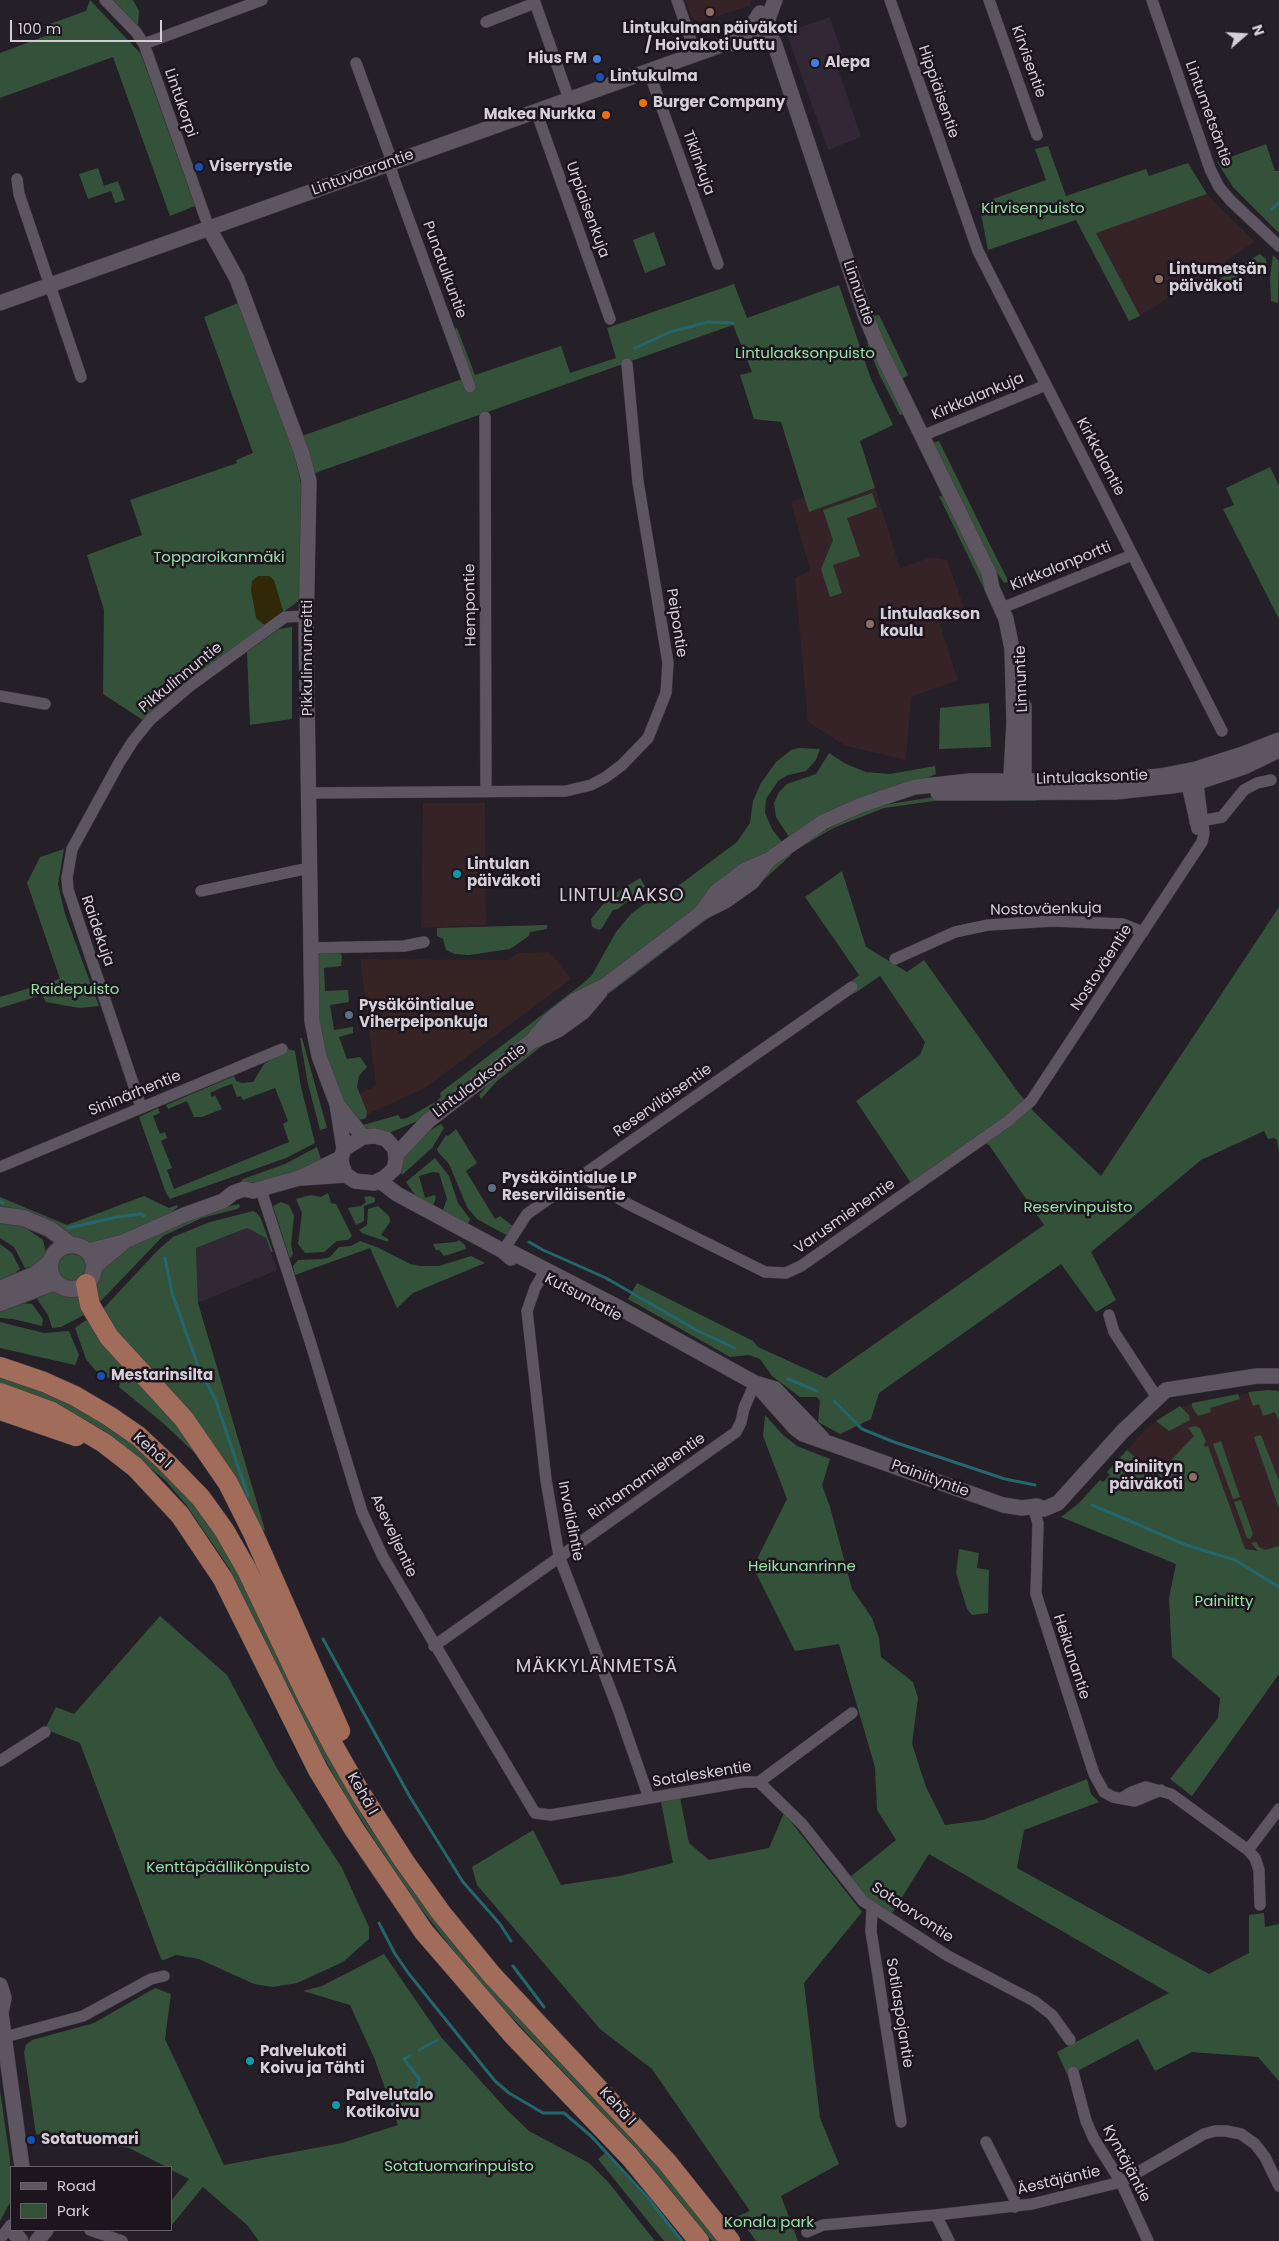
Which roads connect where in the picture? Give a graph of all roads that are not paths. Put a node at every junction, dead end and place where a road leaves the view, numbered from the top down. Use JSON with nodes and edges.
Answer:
{"nodes":[{"id":1,"x":105,"y":0,"type":"edge"},
{"id":2,"x":262,"y":0,"type":"edge"},
{"id":3,"x":677,"y":0,"type":"edge"},
{"id":4,"x":765,"y":0,"type":"edge"},
{"id":5,"x":775,"y":0,"type":"edge"},
{"id":6,"x":890,"y":0,"type":"edge"},
{"id":7,"x":990,"y":0,"type":"edge"},
{"id":8,"x":1152,"y":0,"type":"edge"},
{"id":9,"x":535,"y":1,"type":"edge"},
{"id":10,"x":486,"y":22,"type":"dead end"},
{"id":11,"x":757,"y":30,"type":"junction"},
{"id":12,"x":144,"y":44,"type":"junction"},
{"id":13,"x":696,"y":55,"type":"junction"},
{"id":14,"x":356,"y":63,"type":"dead end"},
{"id":15,"x":648,"y":72,"type":"junction"},
{"id":16,"x":569,"y":100,"type":"junction"},
{"id":17,"x":536,"y":111,"type":"junction"},
{"id":18,"x":1038,"y":134,"type":"dead end"},
{"id":19,"x":389,"y":163,"type":"junction"},
{"id":20,"x":17,"y":179,"type":"dead end"},
{"id":21,"x":958,"y":195,"type":"joint"},
{"id":22,"x":209,"y":228,"type":"junction"},
{"id":23,"x":1279,"y":246,"type":"edge"},
{"id":24,"x":718,"y":264,"type":"dead end"},
{"id":25,"x":50,"y":284,"type":"junction"},
{"id":26,"x":0,"y":303,"type":"edge"},
{"id":27,"x":610,"y":319,"type":"dead end"},
{"id":28,"x":627,"y":364,"type":"dead end"},
{"id":29,"x":81,"y":377,"type":"dead end"},
{"id":30,"x":1046,"y":385,"type":"junction"},
{"id":31,"x":470,"y":387,"type":"dead end"},
{"id":32,"x":484,"y":417,"type":"dead end"},
{"id":33,"x":922,"y":436,"type":"junction"},
{"id":34,"x":1132,"y":555,"type":"junction"},
{"id":35,"x":1006,"y":606,"type":"junction"},
{"id":36,"x":306,"y":616,"type":"junction"},
{"id":37,"x":0,"y":696,"type":"edge"},
{"id":38,"x":45,"y":704,"type":"dead end"},
{"id":39,"x":1222,"y":731,"type":"dead end"},
{"id":40,"x":1279,"y":740,"type":"edge"},
{"id":41,"x":1279,"y":750,"type":"edge"},
{"id":42,"x":1191,"y":777,"type":"junction"},
{"id":43,"x":1271,"y":780,"type":"dead end"},
{"id":44,"x":1017,"y":786,"type":"junction"},
{"id":45,"x":486,"y":792,"type":"junction"},
{"id":46,"x":309,"y":794,"type":"junction"},
{"id":47,"x":1199,"y":821,"type":"junction"},
{"id":48,"x":309,"y":868,"type":"junction"},
{"id":49,"x":66,"y":878,"type":"joint"},
{"id":50,"x":201,"y":892,"type":"dead end"},
{"id":51,"x":1143,"y":932,"type":"junction"},
{"id":52,"x":424,"y":942,"type":"dead end"},
{"id":53,"x":309,"y":948,"type":"junction"},
{"id":54,"x":895,"y":959,"type":"dead end"},
{"id":55,"x":852,"y":987,"type":"dead end"},
{"id":56,"x":282,"y":1049,"type":"dead end"},
{"id":57,"x":1031,"y":1102,"type":"joint"},
{"id":58,"x":337,"y":1104,"type":"junction"},
{"id":59,"x":141,"y":1108,"type":"junction"},
{"id":60,"x":428,"y":1121,"type":"junction"},
{"id":61,"x":363,"y":1137,"type":"junction"},
{"id":62,"x":386,"y":1139,"type":"junction"},
{"id":63,"x":342,"y":1154,"type":"junction"},
{"id":64,"x":395,"y":1161,"type":"junction"},
{"id":65,"x":0,"y":1166,"type":"edge"},
{"id":66,"x":346,"y":1175,"type":"junction"},
{"id":67,"x":581,"y":1176,"type":"junction"},
{"id":68,"x":299,"y":1178,"type":"junction"},
{"id":69,"x":380,"y":1181,"type":"junction"},
{"id":70,"x":257,"y":1190,"type":"junction"},
{"id":71,"x":415,"y":1203,"type":"junction"},
{"id":72,"x":0,"y":1215,"type":"edge"},
{"id":73,"x":38,"y":1225,"type":"junction"},
{"id":74,"x":123,"y":1242,"type":"junction"},
{"id":75,"x":71,"y":1245,"type":"junction"},
{"id":76,"x":88,"y":1251,"type":"junction"},
{"id":77,"x":504,"y":1252,"type":"junction"},
{"id":78,"x":52,"y":1258,"type":"junction"},
{"id":79,"x":543,"y":1273,"type":"junction"},
{"id":80,"x":90,"y":1276,"type":"junction"},
{"id":81,"x":38,"y":1281,"type":"junction"},
{"id":82,"x":57,"y":1284,"type":"junction"},
{"id":83,"x":20,"y":1288,"type":"junction"},
{"id":84,"x":0,"y":1289,"type":"edge"},
{"id":85,"x":0,"y":1303,"type":"edge"},
{"id":86,"x":1109,"y":1314,"type":"dead end"},
{"id":87,"x":0,"y":1367,"type":"edge"},
{"id":88,"x":1279,"y":1376,"type":"edge"},
{"id":89,"x":756,"y":1383,"type":"junction"},
{"id":90,"x":0,"y":1393,"type":"edge"},
{"id":91,"x":1158,"y":1399,"type":"junction"},
{"id":92,"x":0,"y":1410,"type":"edge"},
{"id":93,"x":104,"y":1444,"type":"junction"},
{"id":94,"x":1035,"y":1507,"type":"junction"},
{"id":95,"x":559,"y":1556,"type":"junction"},
{"id":96,"x":434,"y":1646,"type":"junction"},
{"id":97,"x":852,"y":1714,"type":"dead end"},
{"id":98,"x":45,"y":1732,"type":"dead end"},
{"id":99,"x":0,"y":1761,"type":"edge"},
{"id":100,"x":759,"y":1782,"type":"junction"},
{"id":101,"x":361,"y":1794,"type":"junction"},
{"id":102,"x":649,"y":1798,"type":"junction"},
{"id":103,"x":1279,"y":1809,"type":"edge"},
{"id":104,"x":535,"y":1813,"type":"joint"},
{"id":105,"x":1248,"y":1850,"type":"junction"},
{"id":106,"x":1260,"y":1904,"type":"dead end"},
{"id":107,"x":872,"y":1908,"type":"junction"},
{"id":108,"x":164,"y":1976,"type":"dead end"},
{"id":109,"x":0,"y":1985,"type":"edge"},
{"id":110,"x":1,"y":2012,"type":"edge"},
{"id":111,"x":5,"y":2037,"type":"junction"},
{"id":112,"x":1070,"y":2040,"type":"dead end"},
{"id":113,"x":1073,"y":2072,"type":"dead end"},
{"id":114,"x":901,"y":2122,"type":"dead end"},
{"id":115,"x":986,"y":2142,"type":"dead end"},
{"id":116,"x":22,"y":2166,"type":"edge"},
{"id":117,"x":1122,"y":2182,"type":"junction"},
{"id":118,"x":1279,"y":2186,"type":"edge"},
{"id":119,"x":1016,"y":2207,"type":"junction"},
{"id":120,"x":936,"y":2215,"type":"junction"},
{"id":121,"x":10,"y":2226,"type":"edge"},
{"id":122,"x":93,"y":2231,"type":"edge"},
{"id":123,"x":807,"y":2232,"type":"dead end"},
{"id":124,"x":0,"y":2239,"type":"edge"},
{"id":125,"x":122,"y":2241,"type":"edge"},
{"id":126,"x":699,"y":2241,"type":"edge"},
{"id":127,"x":730,"y":2241,"type":"edge"},
{"id":128,"x":949,"y":2241,"type":"edge"},
{"id":129,"x":1148,"y":2241,"type":"edge"}],
"edges":[{"from":1,"to":12,"type":"street","name":"Lintukorpi"},
{"from":2,"to":12,"type":"street"},
{"from":3,"to":13,"type":"street"},
{"from":4,"to":11,"type":"street"},
{"from":5,"to":11,"type":"street"},
{"from":6,"to":21,"type":"street","name":"Hippiäisentie"},
{"from":7,"to":18,"type":"street","name":"Kirvisentie"},
{"from":8,"to":23,"type":"street","name":"Lintumetsäntie"},
{"from":9,"to":10,"type":"street"},
{"from":9,"to":16,"type":"street"},
{"from":11,"to":13,"type":"street","name":"Lintuvaarantie"},
{"from":11,"to":33,"type":"street","name":"Linnuntie"},
{"from":12,"to":22,"type":"street","name":"Lintukorpi"},
{"from":13,"to":15,"type":"street","name":"Lintuvaarantie"},
{"from":14,"to":19,"type":"street","name":"Punatulkuntie"},
{"from":15,"to":16,"type":"street","name":"Lintuvaarantie"},
{"from":15,"to":24,"type":"street","name":"Tiklinkuja"},
{"from":16,"to":17,"type":"street","name":"Lintuvaarantie"},
{"from":17,"to":19,"type":"street","name":"Lintuvaarantie"},
{"from":17,"to":27,"type":"street","name":"Urpiaisenkuja"},
{"from":19,"to":22,"type":"street","name":"Lintuvaarantie"},
{"from":19,"to":31,"type":"street","name":"Punatulkuntie"},
{"from":20,"to":25,"type":"street"},
{"from":21,"to":30,"type":"street","name":"Kirkkalantie"},
{"from":22,"to":25,"type":"street","name":"Lintuvaarantie"},
{"from":22,"to":36,"type":"street","name":"Pikkulinnunreitti"},
{"from":25,"to":26,"type":"street","name":"Lintuvaarantie"},
{"from":25,"to":29,"type":"street"},
{"from":28,"to":45,"type":"street","name":"Peipontie"},
{"from":30,"to":33,"type":"street","name":"Kirkkalankuja"},
{"from":30,"to":34,"type":"street","name":"Kirkkalantie"},
{"from":32,"to":45,"type":"street","name":"Hempontie"},
{"from":33,"to":35,"type":"street","name":"Linnuntie"},
{"from":34,"to":35,"type":"street","name":"Kirkkalanportti"},
{"from":34,"to":39,"type":"street","name":"Kirkkalantie"},
{"from":35,"to":44,"type":"street","name":"Linnuntie"},
{"from":36,"to":46,"type":"street","name":"Pikkulinnunreitti"},
{"from":36,"to":49,"type":"street","name":"Pikkulinnuntie"},
{"from":37,"to":38,"type":"street"},
{"from":40,"to":42,"type":"street","name":"Lintulaaksontie"},
{"from":41,"to":42,"type":"street","name":"Lintulaaksontie"},
{"from":42,"to":44,"type":"street","name":"Lintulaaksontie"},
{"from":42,"to":47,"type":"street","name":"Nostoväentie"},
{"from":43,"to":47,"type":"street"},
{"from":44,"to":60,"type":"street","name":"Lintulaaksontie"},
{"from":45,"to":46,"type":"street","name":"Peipontie"},
{"from":46,"to":48,"type":"street","name":"Pikkulinnunreitti"},
{"from":47,"to":51,"type":"street","name":"Nostoväentie"},
{"from":48,"to":50,"type":"street"},
{"from":48,"to":53,"type":"street","name":"Pikkulinnunreitti"},
{"from":49,"to":59,"type":"street","name":"Raidekuja"},
{"from":51,"to":54,"type":"street","name":"Nostoväenkuja"},
{"from":51,"to":57,"type":"street","name":"Nostoväentie"},
{"from":52,"to":53,"type":"street"},
{"from":53,"to":58,"type":"street","name":"Pikkulinnunreitti"},
{"from":55,"to":67,"type":"street","name":"Reserviläisentie"},
{"from":56,"to":59,"type":"street","name":"Sininärhentie"},
{"from":57,"to":67,"type":"street","name":"Varusmiehentie"},
{"from":58,"to":61,"type":"street","name":"Pikkulinnunreitti"},
{"from":58,"to":63,"type":"street","name":"Pikkulinnunreitti"},
{"from":59,"to":65,"type":"street","name":"Sininärhentie"},
{"from":60,"to":62,"type":"street","name":"Lintulaaksontie"},
{"from":60,"to":64,"type":"street","name":"Lintulaaksontie"},
{"from":61,"to":62,"type":"street"},
{"from":61,"to":63,"type":"street"},
{"from":62,"to":64,"type":"street"},
{"from":63,"to":66,"type":"street"},
{"from":63,"to":68,"type":"street"},
{"from":64,"to":69,"type":"street"},
{"from":64,"to":71,"type":"street","name":"Kutsuntatie"},
{"from":66,"to":68,"type":"street"},
{"from":66,"to":69,"type":"street"},
{"from":67,"to":77,"type":"street","name":"Reserviläisentie"},
{"from":68,"to":70,"type":"street"},
{"from":69,"to":71,"type":"street","name":"Kutsuntatie"},
{"from":70,"to":74,"type":"street"},
{"from":70,"to":96,"type":"street","name":"Aseveljentie"},
{"from":71,"to":77,"type":"street","name":"Kutsuntatie"},
{"from":72,"to":73,"type":"main road"},
{"from":73,"to":75,"type":"main road"},
{"from":73,"to":78,"type":"main road"},
{"from":74,"to":76,"type":"street"},
{"from":74,"to":80,"type":"street"},
{"from":75,"to":76,"type":"main road"},
{"from":75,"to":78,"type":"main road"},
{"from":76,"to":80,"type":"main road"},
{"from":77,"to":79,"type":"street","name":"Kutsuntatie"},
{"from":78,"to":81,"type":"main road"},
{"from":78,"to":82,"type":"main road"},
{"from":79,"to":89,"type":"street","name":"Kutsuntatie"},
{"from":79,"to":95,"type":"street","name":"Invalidintie"},
{"from":80,"to":82,"type":"main road"},
{"from":80,"to":101,"type":"highway"},
{"from":81,"to":82,"type":"main road"},
{"from":81,"to":83,"type":"main road"},
{"from":83,"to":84,"type":"main road"},
{"from":83,"to":85,"type":"main road"},
{"from":86,"to":91,"type":"street"},
{"from":87,"to":101,"type":"highway","name":"Kehä I"},
{"from":88,"to":91,"type":"street","name":"Painiityntie"},
{"from":89,"to":94,"type":"street","name":"Painiityntie"},
{"from":89,"to":95,"type":"street","name":"Rintamamiehentie"},
{"from":90,"to":93,"type":"highway","name":"Kehä I"},
{"from":91,"to":94,"type":"street","name":"Painiityntie"},
{"from":92,"to":93,"type":"highway"},
{"from":93,"to":126,"type":"highway","name":"Kehä I"},
{"from":94,"to":105,"type":"street","name":"Heikunantie"},
{"from":95,"to":96,"type":"street","name":"Rintamamiehentie"},
{"from":95,"to":102,"type":"street","name":"Invalidintie"},
{"from":96,"to":104,"type":"street","name":"Aseveljentie"},
{"from":97,"to":100,"type":"street","name":"Sotaleskentie"},
{"from":98,"to":99,"type":"street"},
{"from":100,"to":102,"type":"street","name":"Sotaleskentie"},
{"from":100,"to":107,"type":"street","name":"Sotaorvontie"},
{"from":101,"to":127,"type":"highway","name":"Kehä I"},
{"from":102,"to":104,"type":"street","name":"Sotaleskentie"},
{"from":103,"to":105,"type":"street"},
{"from":105,"to":106,"type":"street"},
{"from":107,"to":112,"type":"street","name":"Sotaorvontie"},
{"from":107,"to":114,"type":"street","name":"Sotilaspojantie"},
{"from":108,"to":111,"type":"street"},
{"from":109,"to":110,"type":"street"},
{"from":110,"to":111,"type":"street"},
{"from":111,"to":116,"type":"street"},
{"from":113,"to":117,"type":"street","name":"Kyntäjäntie"},
{"from":115,"to":119,"type":"street"},
{"from":117,"to":118,"type":"street","name":"Äestäjäntie"},
{"from":117,"to":119,"type":"street","name":"Äestäjäntie"},
{"from":117,"to":129,"type":"street","name":"Kyntäjäntie"},
{"from":119,"to":120,"type":"street","name":"Äestäjäntie"},
{"from":120,"to":123,"type":"street","name":"Äestäjäntie"},
{"from":120,"to":128,"type":"street"},
{"from":121,"to":124,"type":"street"},
{"from":122,"to":125,"type":"street"}]}
